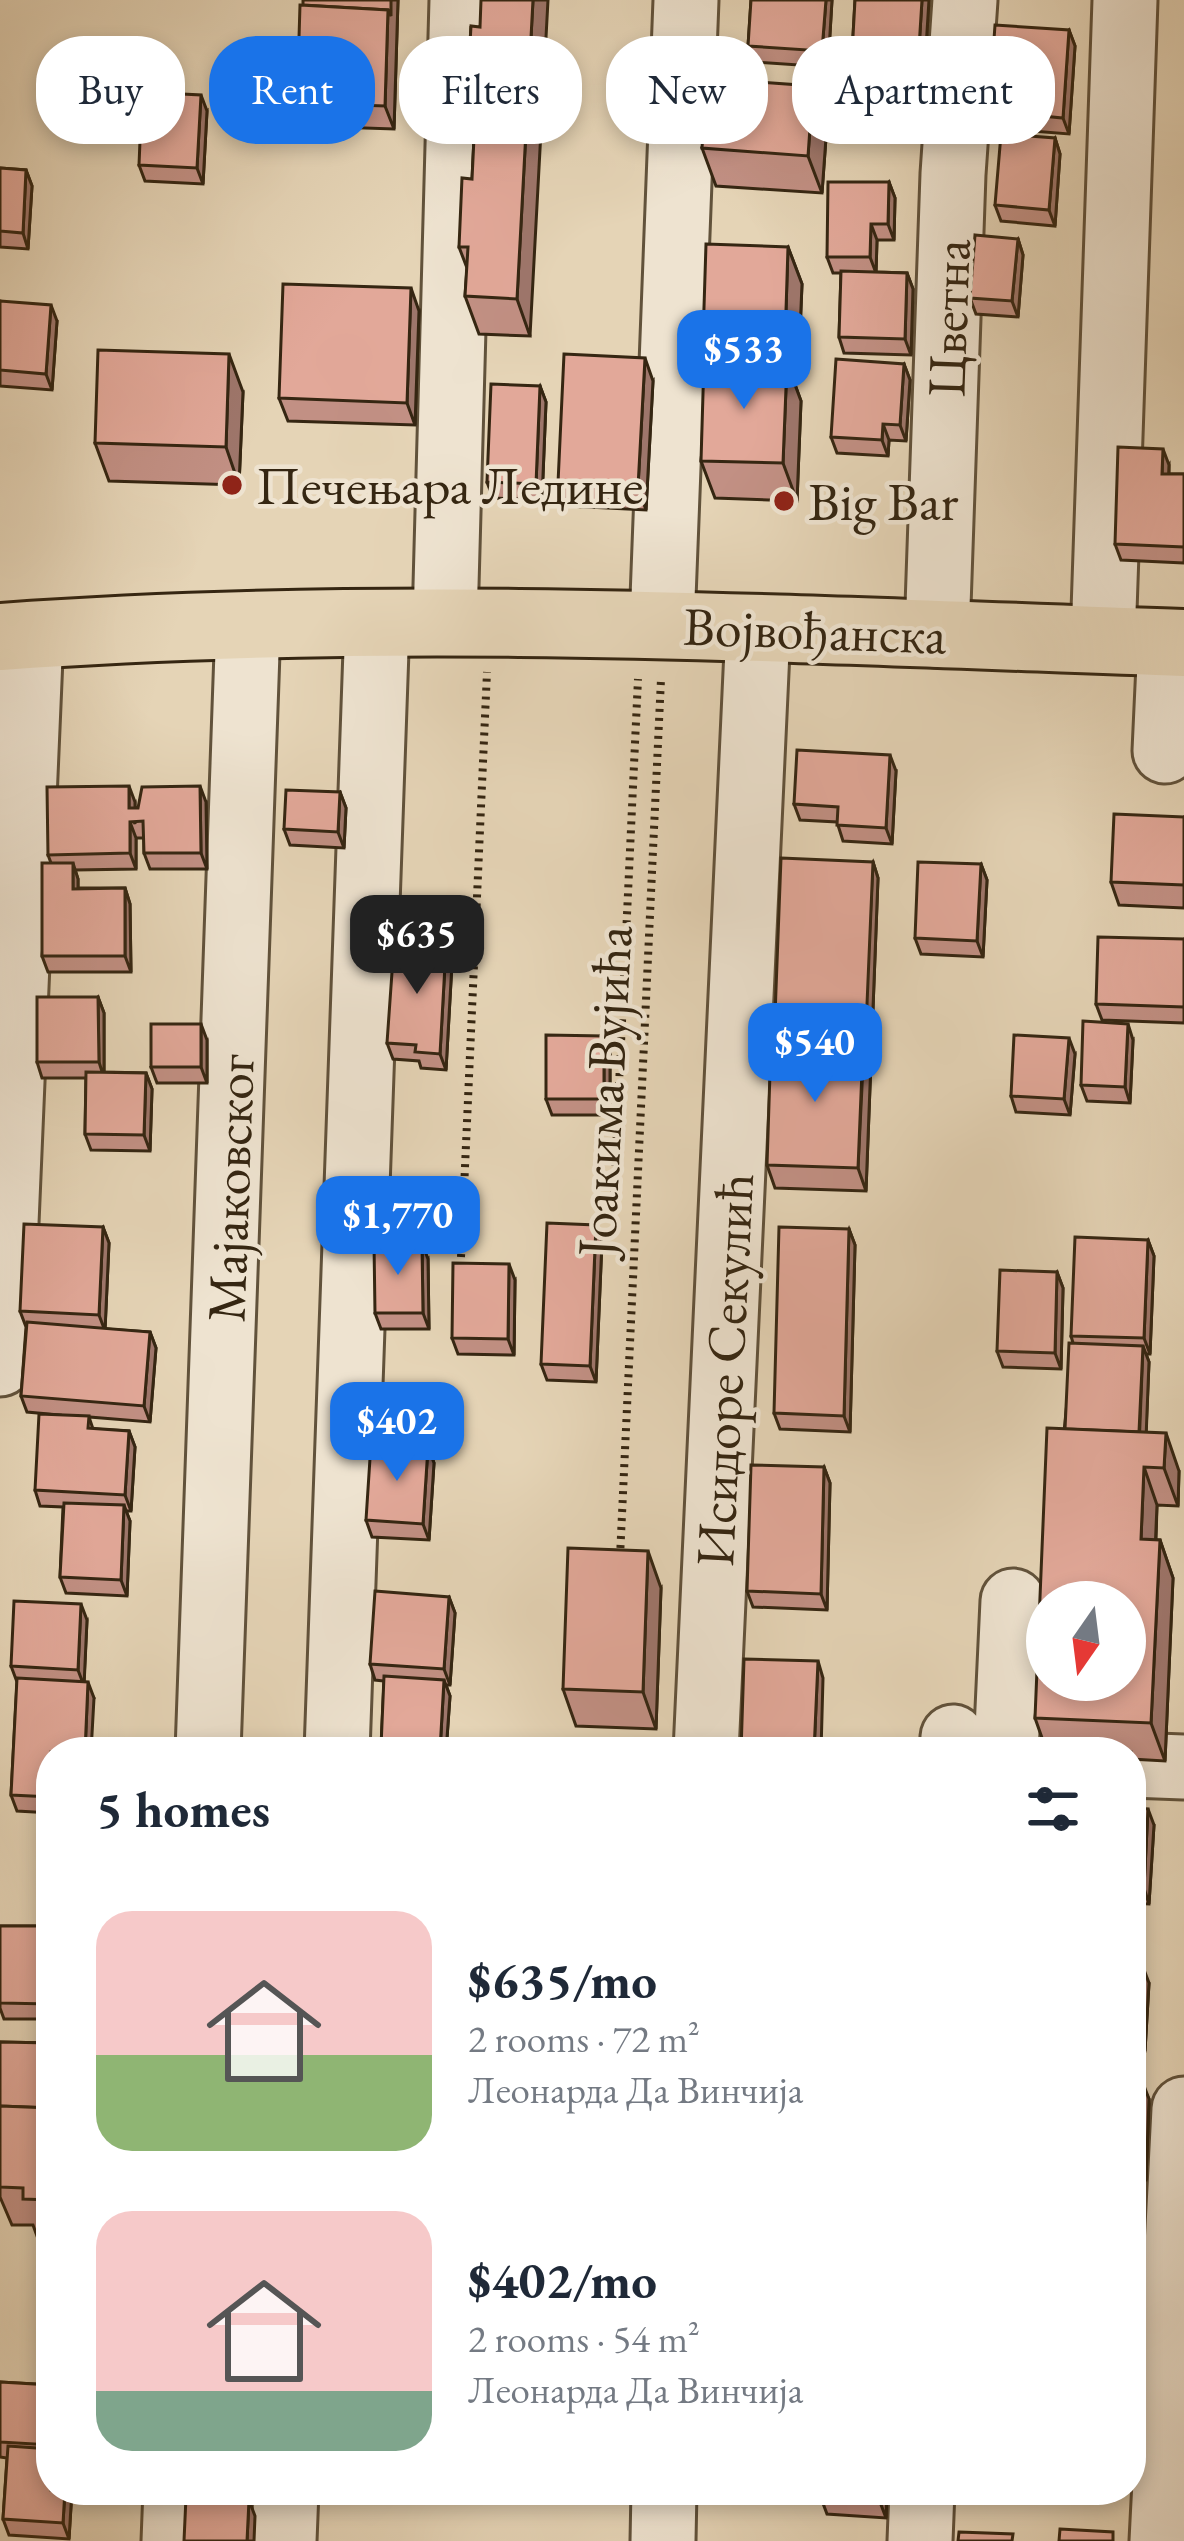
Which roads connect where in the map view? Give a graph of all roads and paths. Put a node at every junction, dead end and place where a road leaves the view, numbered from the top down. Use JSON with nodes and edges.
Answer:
{"nodes":[{"id":1,"x":462,"y":0,"type":"edge"},
{"id":2,"x":686,"y":0,"type":"edge"},
{"id":3,"x":965,"y":0,"type":"edge"},
{"id":4,"x":1125,"y":0,"type":"edge"},
{"id":5,"x":377,"y":622,"type":"junction"},
{"id":6,"x":467,"y":622,"type":"junction"},
{"id":7,"x":248,"y":624,"type":"junction"},
{"id":8,"x":660,"y":624,"type":"junction"},
{"id":9,"x":758,"y":629,"type":"junction"},
{"id":10,"x":938,"y":635,"type":"junction"},
{"id":11,"x":15,"y":636,"type":"edge"},
{"id":12,"x":1103,"y":640,"type":"junction"},
{"id":13,"x":1177,"y":643,"type":"edge"},
{"id":14,"x":1165,"y":752,"type":"dead end"},
{"id":15,"x":614,"y":1193,"type":"dead end"},
{"id":16,"x":461,"y":1257,"type":"dead end"},
{"id":17,"x":2,"y":1268,"type":"edge"},
{"id":18,"x":0,"y":1364,"type":"edge"},
{"id":19,"x":620,"y":1564,"type":"edge"},
{"id":20,"x":1013,"y":1600,"type":"dead end"},
{"id":21,"x":209,"y":1737,"type":"edge"},
{"id":22,"x":338,"y":1737,"type":"edge"},
{"id":23,"x":707,"y":1737,"type":"edge"},
{"id":24,"x":973,"y":1737,"type":"edge"},
{"id":25,"x":1146,"y":1766,"type":"edge"},
{"id":26,"x":1184,"y":1767,"type":"edge"},
{"id":27,"x":1184,"y":2109,"type":"edge"},
{"id":28,"x":175,"y":2505,"type":"edge"},
{"id":29,"x":285,"y":2505,"type":"edge"},
{"id":30,"x":664,"y":2505,"type":"edge"},
{"id":31,"x":921,"y":2505,"type":"edge"},
{"id":32,"x":174,"y":2541,"type":"edge"},
{"id":33,"x":284,"y":2541,"type":"edge"},
{"id":34,"x":663,"y":2541,"type":"edge"},
{"id":35,"x":920,"y":2541,"type":"edge"},
{"id":36,"x":1162,"y":2541,"type":"edge"}],
"edges":[{"from":1,"to":6,"type":"street"},
{"from":2,"to":8,"type":"street"},
{"from":3,"to":10,"type":"street","name":"Цветна"},
{"from":4,"to":12,"type":"street"},
{"from":5,"to":6,"type":"main road","name":"Војвођанска"},
{"from":5,"to":7,"type":"main road","name":"Војвођанска"},
{"from":5,"to":22,"type":"street"},
{"from":6,"to":8,"type":"main road","name":"Војвођанска"},
{"from":6,"to":16,"type":"path"},
{"from":7,"to":11,"type":"main road","name":"Војвођанска"},
{"from":7,"to":21,"type":"street","name":"Мајаковског"},
{"from":8,"to":9,"type":"main road","name":"Војвођанска"},
{"from":8,"to":15,"type":"path"},
{"from":8,"to":19,"type":"path","name":"Јоакима Вујића"},
{"from":9,"to":10,"type":"main road","name":"Војвођанска"},
{"from":9,"to":23,"type":"street","name":"Исидоре Секулић"},
{"from":10,"to":12,"type":"main road","name":"Војвођанска"},
{"from":11,"to":17,"type":"street"},
{"from":12,"to":13,"type":"main road","name":"Војвођанска"},
{"from":13,"to":14,"type":"street"},
{"from":17,"to":18,"type":"street"},
{"from":20,"to":24,"type":"street"},
{"from":25,"to":26,"type":"street"},
{"from":27,"to":36,"type":"street"},
{"from":28,"to":32,"type":"street"},
{"from":29,"to":33,"type":"street"},
{"from":30,"to":34,"type":"street"},
{"from":31,"to":35,"type":"street"}]}
